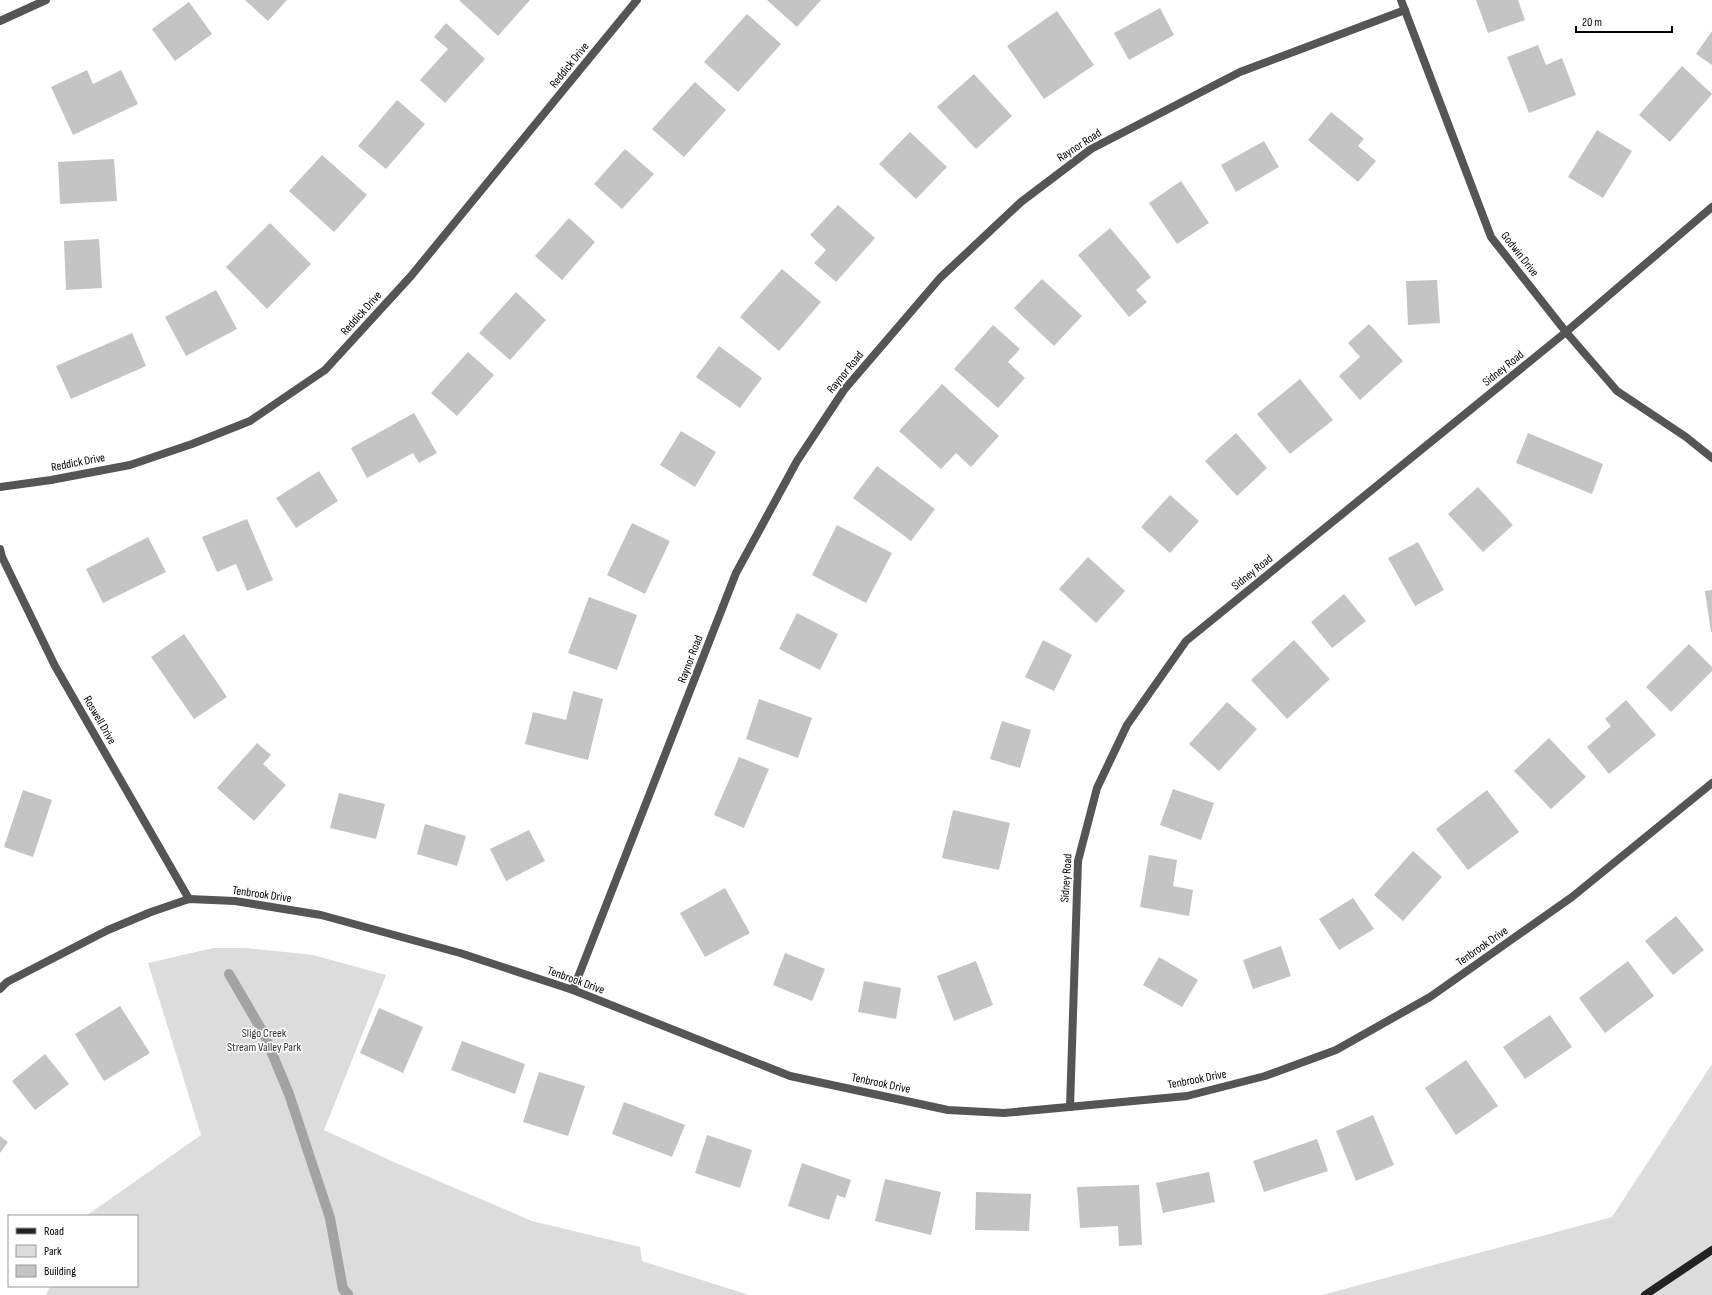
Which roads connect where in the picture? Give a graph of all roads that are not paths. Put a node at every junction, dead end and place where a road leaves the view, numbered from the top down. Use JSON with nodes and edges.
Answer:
{"nodes":[{"id":1,"x":46,"y":0,"type":"edge"},
{"id":2,"x":637,"y":0,"type":"edge"},
{"id":3,"x":1401,"y":0,"type":"edge"},
{"id":4,"x":1405,"y":10,"type":"junction"},
{"id":5,"x":0,"y":21,"type":"edge"},
{"id":6,"x":1712,"y":207,"type":"edge"},
{"id":7,"x":1566,"y":332,"type":"junction"},
{"id":8,"x":1712,"y":458,"type":"edge"},
{"id":9,"x":0,"y":487,"type":"edge"},
{"id":10,"x":0,"y":549,"type":"edge"},
{"id":11,"x":1712,"y":783,"type":"edge"},
{"id":12,"x":189,"y":899,"type":"junction"},
{"id":13,"x":0,"y":989,"type":"edge"},
{"id":14,"x":573,"y":990,"type":"junction"},
{"id":15,"x":1070,"y":1107,"type":"junction"},
{"id":16,"x":1712,"y":1250,"type":"edge"},
{"id":17,"x":1645,"y":1295,"type":"edge"}],
"edges":[{"from":1,"to":5,"type":"street"},
{"from":2,"to":9,"type":"street","name":"Reddick Drive"},
{"from":3,"to":4,"type":"street","name":"Godwin Drive"},
{"from":4,"to":7,"type":"street","name":"Godwin Drive"},
{"from":4,"to":14,"type":"street","name":"Raynor Road"},
{"from":6,"to":7,"type":"street","name":"Sidney Road"},
{"from":7,"to":8,"type":"street","name":"Godwin Drive"},
{"from":7,"to":15,"type":"street","name":"Sidney Road"},
{"from":10,"to":12,"type":"street","name":"Roswell Drive"},
{"from":11,"to":15,"type":"street","name":"Tenbrook Drive"},
{"from":12,"to":13,"type":"street","name":"Tenbrook Drive"},
{"from":12,"to":14,"type":"street","name":"Tenbrook Drive"},
{"from":14,"to":15,"type":"street","name":"Tenbrook Drive"},
{"from":16,"to":17,"type":"street"}]}
